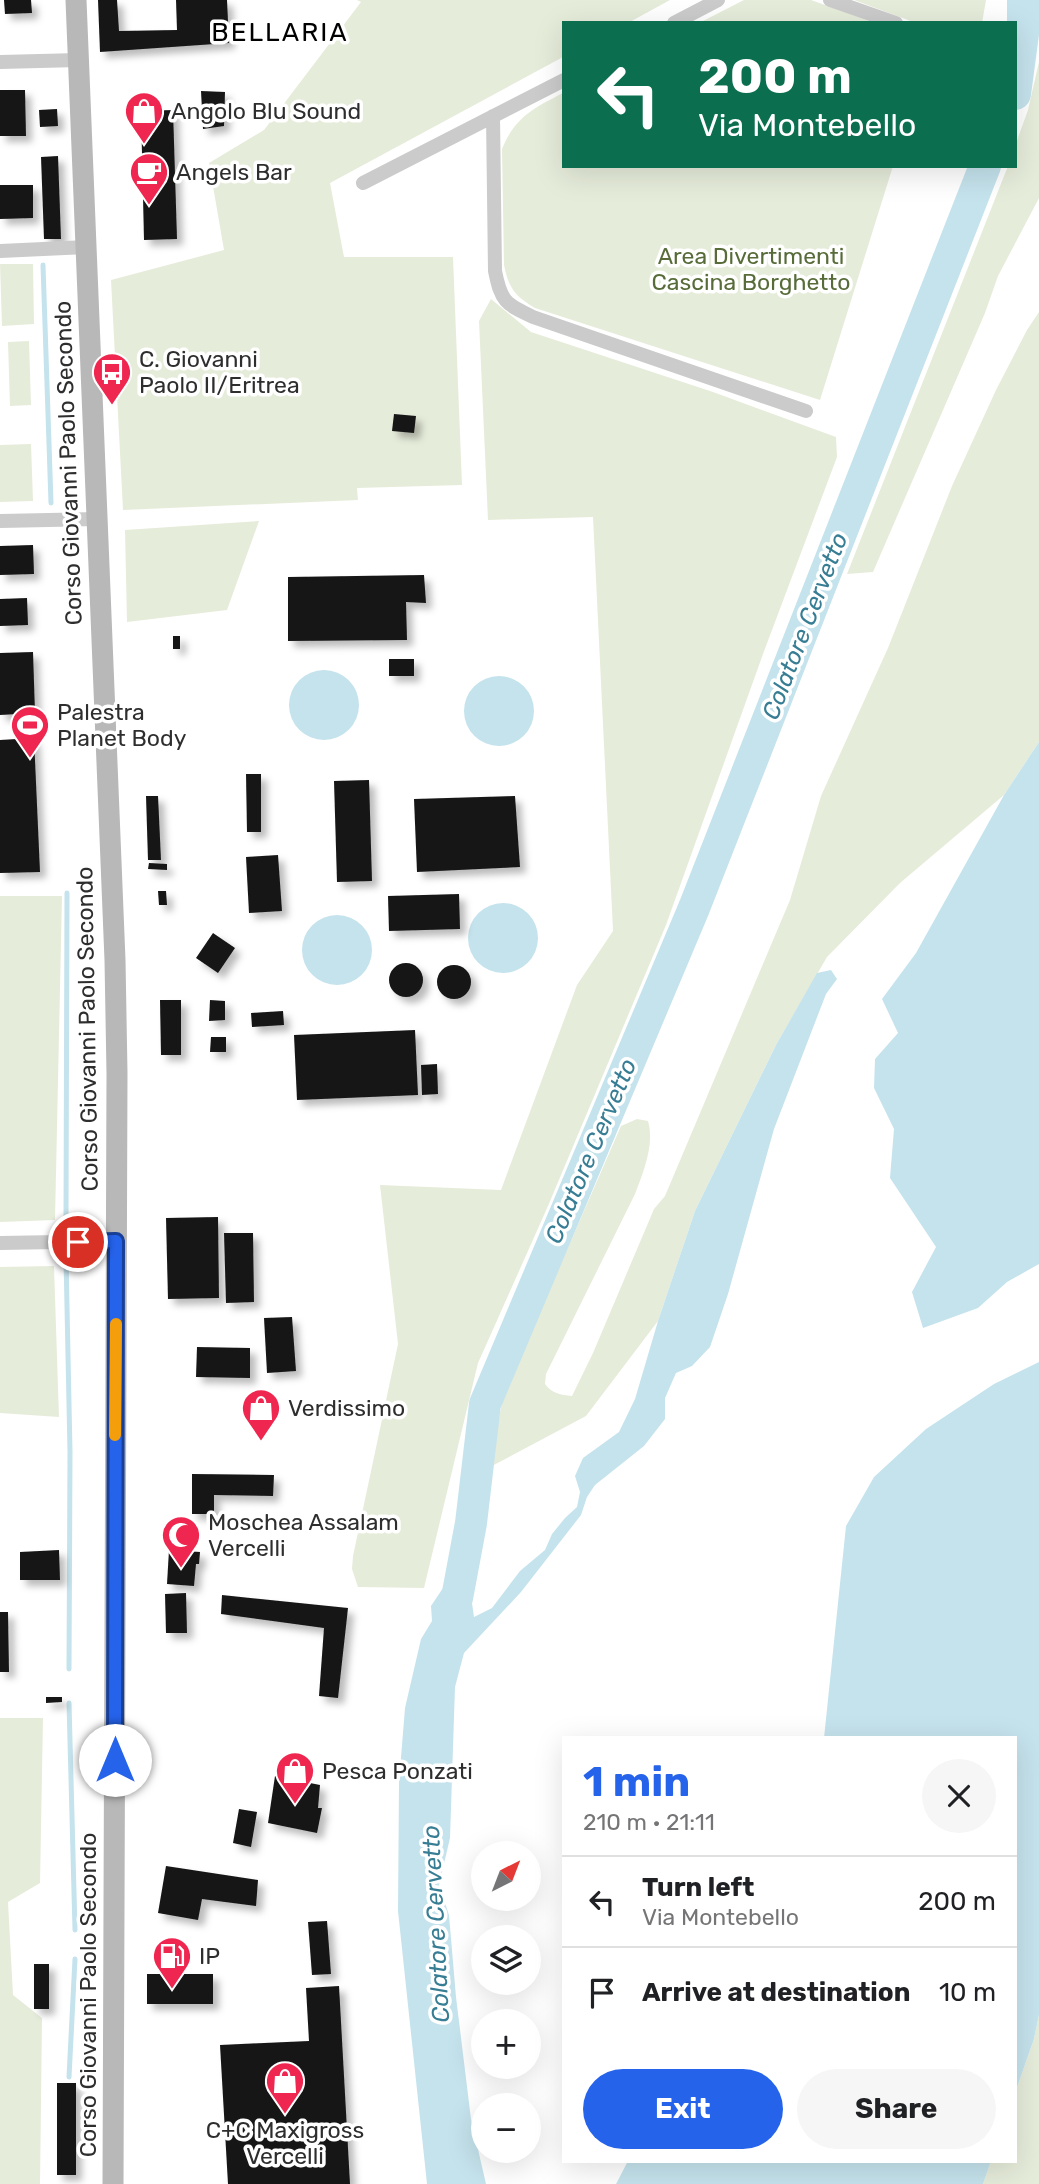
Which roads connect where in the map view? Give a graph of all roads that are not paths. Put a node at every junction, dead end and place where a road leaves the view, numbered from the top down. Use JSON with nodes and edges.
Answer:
{"nodes":[{"id":1,"x":76,"y":0,"type":"edge"},
{"id":2,"x":718,"y":0,"type":"edge"},
{"id":3,"x":830,"y":0,"type":"edge"},
{"id":4,"x":678,"y":21,"type":"edge"},
{"id":5,"x":890,"y":21,"type":"edge"},
{"id":6,"x":79,"y":60,"type":"junction"},
{"id":7,"x":0,"y":62,"type":"edge"},
{"id":8,"x":562,"y":80,"type":"edge"},
{"id":9,"x":493,"y":116,"type":"junction"},
{"id":10,"x":363,"y":183,"type":"dead end"},
{"id":11,"x":87,"y":247,"type":"junction"},
{"id":12,"x":0,"y":251,"type":"edge"},
{"id":13,"x":806,"y":411,"type":"dead end"},
{"id":14,"x":97,"y":519,"type":"junction"},
{"id":15,"x":0,"y":522,"type":"edge"},
{"id":16,"x":116,"y":1241,"type":"junction"},
{"id":17,"x":0,"y":1243,"type":"edge"},
{"id":18,"x":113,"y":2184,"type":"edge"}],
"edges":[{"from":1,"to":6,"type":"main road","name":"Corso Giovanni Paolo Secondo"},
{"from":2,"to":4,"type":"street"},
{"from":3,"to":5,"type":"street"},
{"from":6,"to":7,"type":"street"},
{"from":6,"to":11,"type":"main road","name":"Corso Giovanni Paolo Secondo"},
{"from":8,"to":9,"type":"street"},
{"from":9,"to":10,"type":"street"},
{"from":9,"to":13,"type":"street"},
{"from":11,"to":12,"type":"street"},
{"from":11,"to":14,"type":"main road","name":"Corso Giovanni Paolo Secondo"},
{"from":14,"to":15,"type":"street"},
{"from":14,"to":16,"type":"main road","name":"Corso Giovanni Paolo Secondo"},
{"from":16,"to":17,"type":"street"},
{"from":16,"to":18,"type":"main road","name":"Corso Giovanni Paolo Secondo"}]}
